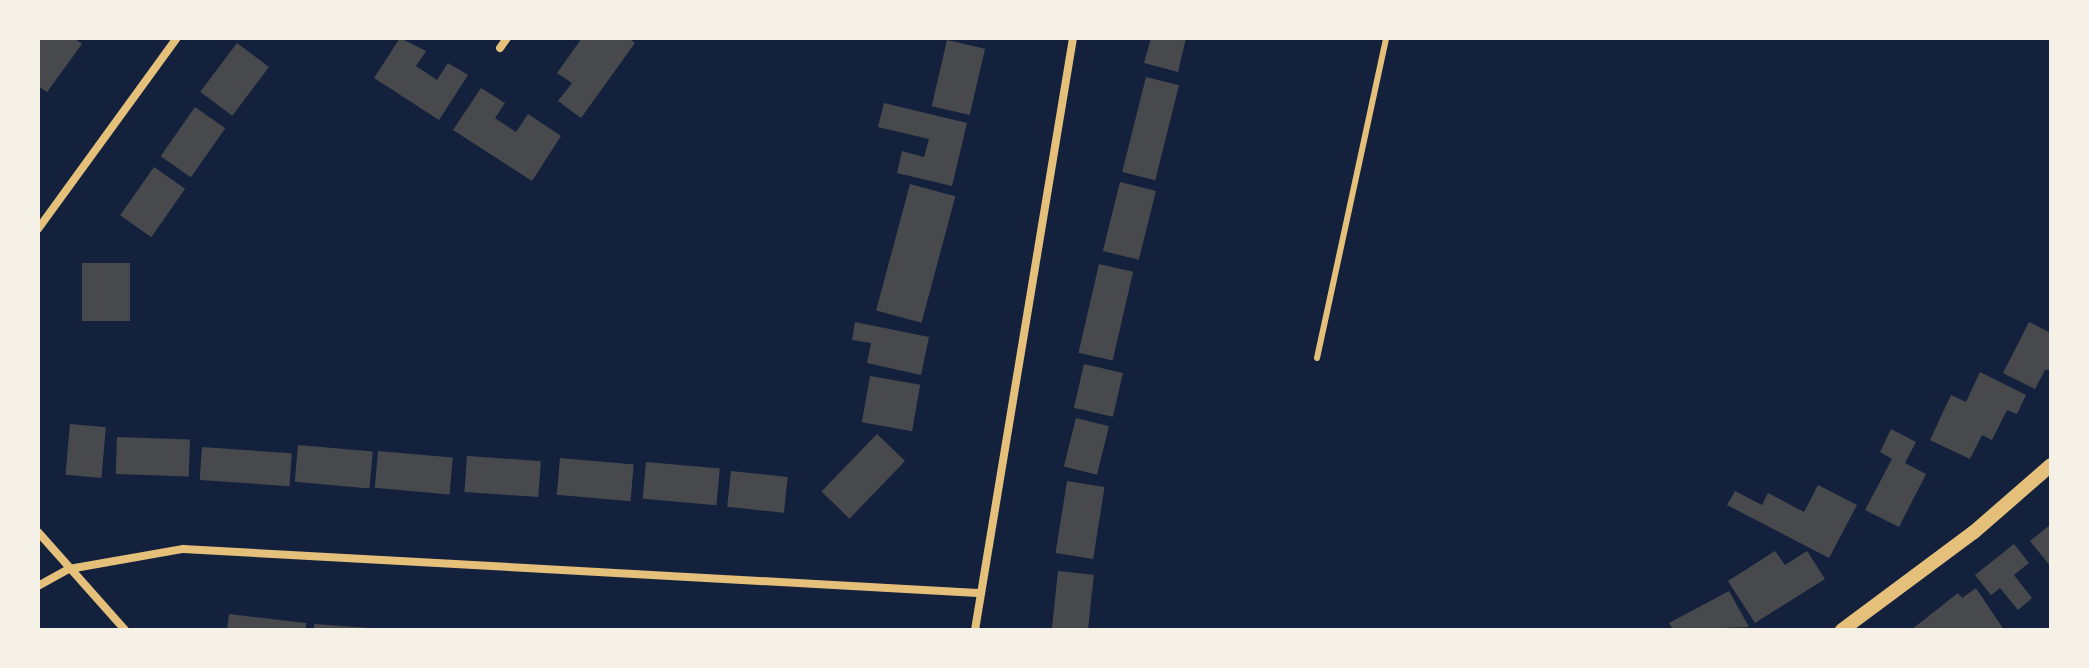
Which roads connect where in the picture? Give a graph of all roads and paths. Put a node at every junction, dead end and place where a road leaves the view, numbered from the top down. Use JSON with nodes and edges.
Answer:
{"nodes":[{"id":1,"x":177,"y":38,"type":"edge"},
{"id":2,"x":507,"y":38,"type":"edge"},
{"id":3,"x":1073,"y":38,"type":"edge"},
{"id":4,"x":1386,"y":38,"type":"edge"},
{"id":5,"x":500,"y":48,"type":"dead end"},
{"id":6,"x":38,"y":229,"type":"edge"},
{"id":7,"x":1317,"y":358,"type":"dead end"},
{"id":8,"x":2051,"y":465,"type":"edge"},
{"id":9,"x":38,"y":532,"type":"edge"},
{"id":10,"x":69,"y":569,"type":"junction"},
{"id":11,"x":38,"y":586,"type":"edge"},
{"id":12,"x":978,"y":593,"type":"junction"},
{"id":13,"x":125,"y":630,"type":"edge"},
{"id":14,"x":975,"y":630,"type":"edge"},
{"id":15,"x":1842,"y":630,"type":"edge"}],
"edges":[{"from":1,"to":6,"type":"street"},
{"from":2,"to":5,"type":"street"},
{"from":3,"to":12,"type":"street"},
{"from":4,"to":7,"type":"lane"},
{"from":8,"to":15,"type":"street"},
{"from":9,"to":10,"type":"street"},
{"from":10,"to":11,"type":"street"},
{"from":10,"to":12,"type":"street"},
{"from":10,"to":13,"type":"street"},
{"from":12,"to":14,"type":"street"}]}
